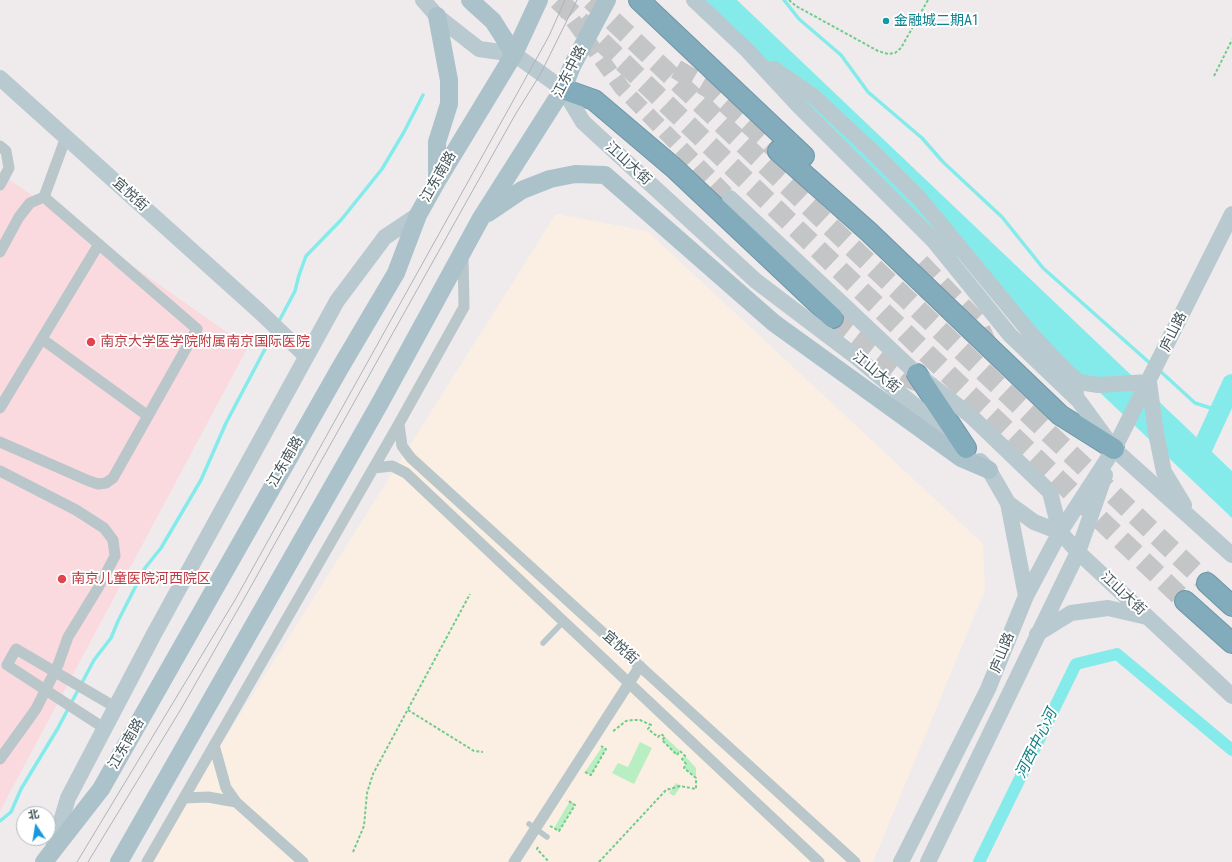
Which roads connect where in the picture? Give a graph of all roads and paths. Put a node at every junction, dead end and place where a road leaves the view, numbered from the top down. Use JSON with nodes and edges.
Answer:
{"nodes":[{"id":1,"x":423,"y":0,"type":"edge"},
{"id":2,"x":470,"y":0,"type":"edge"},
{"id":3,"x":539,"y":0,"type":"edge"},
{"id":4,"x":607,"y":0,"type":"edge"},
{"id":5,"x":639,"y":0,"type":"edge"},
{"id":6,"x":695,"y":0,"type":"edge"},
{"id":7,"x":790,"y":0,"type":"edge"},
{"id":8,"x":928,"y":0,"type":"edge"},
{"id":9,"x":437,"y":16,"type":"junction"},
{"id":10,"x":1232,"y":40,"type":"edge"},
{"id":11,"x":747,"y":50,"type":"junction"},
{"id":12,"x":514,"y":54,"type":"junction"},
{"id":13,"x":1214,"y":76,"type":"dead end"},
{"id":14,"x":0,"y":78,"type":"edge"},
{"id":15,"x":563,"y":89,"type":"junction"},
{"id":16,"x":66,"y":137,"type":"junction"},
{"id":17,"x":0,"y":146,"type":"edge"},
{"id":18,"x":778,"y":151,"type":"tunnel mouth"},
{"id":19,"x":436,"y":181,"type":"junction"},
{"id":20,"x":0,"y":186,"type":"edge"},
{"id":21,"x":44,"y":197,"type":"junction"},
{"id":22,"x":730,"y":198,"type":"tunnel mouth"},
{"id":23,"x":1232,"y":214,"type":"edge"},
{"id":24,"x":418,"y":215,"type":"junction"},
{"id":25,"x":481,"y":218,"type":"junction"},
{"id":26,"x":99,"y":244,"type":"junction"},
{"id":27,"x":0,"y":252,"type":"edge"},
{"id":28,"x":463,"y":254,"type":"junction"},
{"id":29,"x":920,"y":263,"type":"tunnel mouth"},
{"id":30,"x":833,"y":318,"type":"tunnel mouth"},
{"id":31,"x":42,"y":339,"type":"junction"},
{"id":32,"x":302,"y":352,"type":"junction"},
{"id":33,"x":1067,"y":372,"type":"junction"},
{"id":34,"x":917,"y":374,"type":"junction"},
{"id":35,"x":1149,"y":382,"type":"junction"},
{"id":36,"x":1079,"y":401,"type":"junction"},
{"id":37,"x":0,"y":408,"type":"edge"},
{"id":38,"x":148,"y":416,"type":"junction"},
{"id":39,"x":399,"y":424,"type":"junction"},
{"id":40,"x":0,"y":442,"type":"edge"},
{"id":41,"x":966,"y":448,"type":"junction"},
{"id":42,"x":1114,"y":449,"type":"junction"},
{"id":43,"x":374,"y":468,"type":"junction"},
{"id":44,"x":989,"y":470,"type":"junction"},
{"id":45,"x":0,"y":471,"type":"edge"},
{"id":46,"x":1008,"y":503,"type":"junction"},
{"id":47,"x":1192,"y":518,"type":"junction"},
{"id":48,"x":1060,"y":532,"type":"junction"},
{"id":49,"x":1078,"y":552,"type":"junction"},
{"id":50,"x":1232,"y":554,"type":"edge"},
{"id":51,"x":1207,"y":583,"type":"tunnel mouth"},
{"id":52,"x":470,"y":594,"type":"dead end"},
{"id":53,"x":1026,"y":596,"type":"junction"},
{"id":54,"x":1185,"y":601,"type":"tunnel mouth"},
{"id":55,"x":1232,"y":606,"type":"edge"},
{"id":56,"x":1147,"y":617,"type":"junction"},
{"id":57,"x":564,"y":621,"type":"junction"},
{"id":58,"x":1037,"y":634,"type":"junction"},
{"id":59,"x":543,"y":643,"type":"dead end"},
{"id":60,"x":1232,"y":643,"type":"edge"},
{"id":61,"x":640,"y":666,"type":"junction"},
{"id":62,"x":54,"y":671,"type":"junction"},
{"id":63,"x":629,"y":683,"type":"junction"},
{"id":64,"x":45,"y":690,"type":"junction"},
{"id":65,"x":1232,"y":696,"type":"edge"},
{"id":66,"x":115,"y":707,"type":"junction"},
{"id":67,"x":408,"y":710,"type":"junction"},
{"id":68,"x":104,"y":728,"type":"junction"},
{"id":69,"x":609,"y":735,"type":"dead end"},
{"id":70,"x":604,"y":740,"type":"dead end"},
{"id":71,"x":214,"y":745,"type":"junction"},
{"id":72,"x":483,"y":752,"type":"dead end"},
{"id":73,"x":0,"y":759,"type":"edge"},
{"id":74,"x":582,"y":771,"type":"dead end"},
{"id":75,"x":570,"y":794,"type":"dead end"},
{"id":76,"x":184,"y":798,"type":"junction"},
{"id":77,"x":236,"y":802,"type":"junction"},
{"id":78,"x":539,"y":831,"type":"junction"},
{"id":79,"x":353,"y":852,"type":"dead end"},
{"id":80,"x":48,"y":855,"type":"edge"},
{"id":81,"x":119,"y":862,"type":"edge"},
{"id":82,"x":147,"y":862,"type":"edge"},
{"id":83,"x":302,"y":862,"type":"edge"},
{"id":84,"x":514,"y":862,"type":"edge"},
{"id":85,"x":549,"y":862,"type":"edge"},
{"id":86,"x":599,"y":862,"type":"edge"},
{"id":87,"x":819,"y":862,"type":"edge"},
{"id":88,"x":855,"y":862,"type":"edge"},
{"id":89,"x":901,"y":862,"type":"edge"},
{"id":90,"x":928,"y":862,"type":"edge"}],
"edges":[{"from":1,"to":9,"type":"main road"},
{"from":2,"to":12,"type":"main road"},
{"from":3,"to":12,"type":"main road","name":"江东南路"},
{"from":4,"to":15,"type":"main road","name":"江东中路"},
{"from":5,"to":29,"type":"highway"},
{"from":6,"to":11,"type":"main road"},
{"from":7,"to":8,"type":"path"},
{"from":9,"to":12,"type":"main road"},
{"from":9,"to":19,"type":"main road"},
{"from":10,"to":13,"type":"path"},
{"from":11,"to":33,"type":"main road"},
{"from":11,"to":36,"type":"main road"},
{"from":12,"to":15,"type":"main road","name":"江山大街"},
{"from":12,"to":19,"type":"main road","name":"江东南路"},
{"from":14,"to":16,"type":"main road","name":"宜悦街"},
{"from":15,"to":25,"type":"main road","name":"江东中路"},
{"from":15,"to":30,"type":"highway"},
{"from":15,"to":41,"type":"main road","name":"江山大街"},
{"from":16,"to":21,"type":"street"},
{"from":16,"to":32,"type":"main road","name":"宜悦街"},
{"from":17,"to":20,"type":"street"},
{"from":18,"to":42,"type":"highway"},
{"from":19,"to":24,"type":"main road","name":"江东南路"},
{"from":21,"to":26,"type":"street"},
{"from":21,"to":27,"type":"street"},
{"from":22,"to":34,"type":"main road"},
{"from":23,"to":35,"type":"main road","name":"庐山路"},
{"from":24,"to":32,"type":"main road"},
{"from":24,"to":80,"type":"main road","name":"江东南路"},
{"from":25,"to":28,"type":"main road"},
{"from":25,"to":44,"type":"main road"},
{"from":26,"to":31,"type":"street"},
{"from":26,"to":38,"type":"street"},
{"from":28,"to":39,"type":"street"},
{"from":28,"to":81,"type":"main road"},
{"from":31,"to":37,"type":"street"},
{"from":31,"to":38,"type":"street"},
{"from":32,"to":66,"type":"main road"},
{"from":33,"to":35,"type":"main road"},
{"from":33,"to":36,"type":"main road"},
{"from":34,"to":41,"type":"highway"},
{"from":34,"to":48,"type":"main road"},
{"from":35,"to":42,"type":"main road","name":"庐山路"},
{"from":35,"to":47,"type":"main road"},
{"from":36,"to":42,"type":"main road"},
{"from":38,"to":40,"type":"street"},
{"from":39,"to":43,"type":"street"},
{"from":39,"to":61,"type":"street","name":"宜悦街"},
{"from":41,"to":44,"type":"main road","name":"江山大街"},
{"from":42,"to":47,"type":"main road"},
{"from":42,"to":48,"type":"main road","name":"庐山路"},
{"from":42,"to":49,"type":"main road","name":"庐山路"},
{"from":43,"to":57,"type":"street","name":"宜悦街"},
{"from":43,"to":71,"type":"street"},
{"from":44,"to":46,"type":"main road","name":"江山大街"},
{"from":45,"to":62,"type":"street"},
{"from":46,"to":48,"type":"main road","name":"江山大街"},
{"from":46,"to":53,"type":"main road"},
{"from":47,"to":50,"type":"main road"},
{"from":48,"to":49,"type":"main road","name":"江山大街"},
{"from":48,"to":53,"type":"main road","name":"庐山路"},
{"from":49,"to":56,"type":"main road","name":"江山大街"},
{"from":49,"to":58,"type":"main road","name":"庐山路"},
{"from":51,"to":55,"type":"highway"},
{"from":52,"to":67,"type":"path"},
{"from":53,"to":89,"type":"main road","name":"庐山路"},
{"from":54,"to":60,"type":"highway"},
{"from":56,"to":58,"type":"main road"},
{"from":56,"to":65,"type":"main road","name":"江山大街"},
{"from":57,"to":59,"type":"lane"},
{"from":57,"to":63,"type":"street","name":"宜悦街"},
{"from":58,"to":90,"type":"main road","name":"庐山路"},
{"from":61,"to":63,"type":"street"},
{"from":61,"to":88,"type":"street","name":"宜悦街"},
{"from":62,"to":64,"type":"street"},
{"from":62,"to":64,"type":"street"},
{"from":62,"to":66,"type":"street"},
{"from":63,"to":78,"type":"street"},
{"from":63,"to":87,"type":"street","name":"宜悦街"},
{"from":64,"to":68,"type":"street"},
{"from":64,"to":73,"type":"street"},
{"from":66,"to":68,"type":"main road"},
{"from":67,"to":72,"type":"path"},
{"from":67,"to":79,"type":"path"},
{"from":68,"to":80,"type":"main road"},
{"from":69,"to":86,"type":"path"},
{"from":70,"to":74,"type":"path"},
{"from":71,"to":76,"type":"street"},
{"from":71,"to":77,"type":"street"},
{"from":75,"to":78,"type":"path"},
{"from":76,"to":77,"type":"street"},
{"from":76,"to":82,"type":"street"},
{"from":77,"to":83,"type":"street"},
{"from":78,"to":84,"type":"street"},
{"from":78,"to":85,"type":"path"}]}
